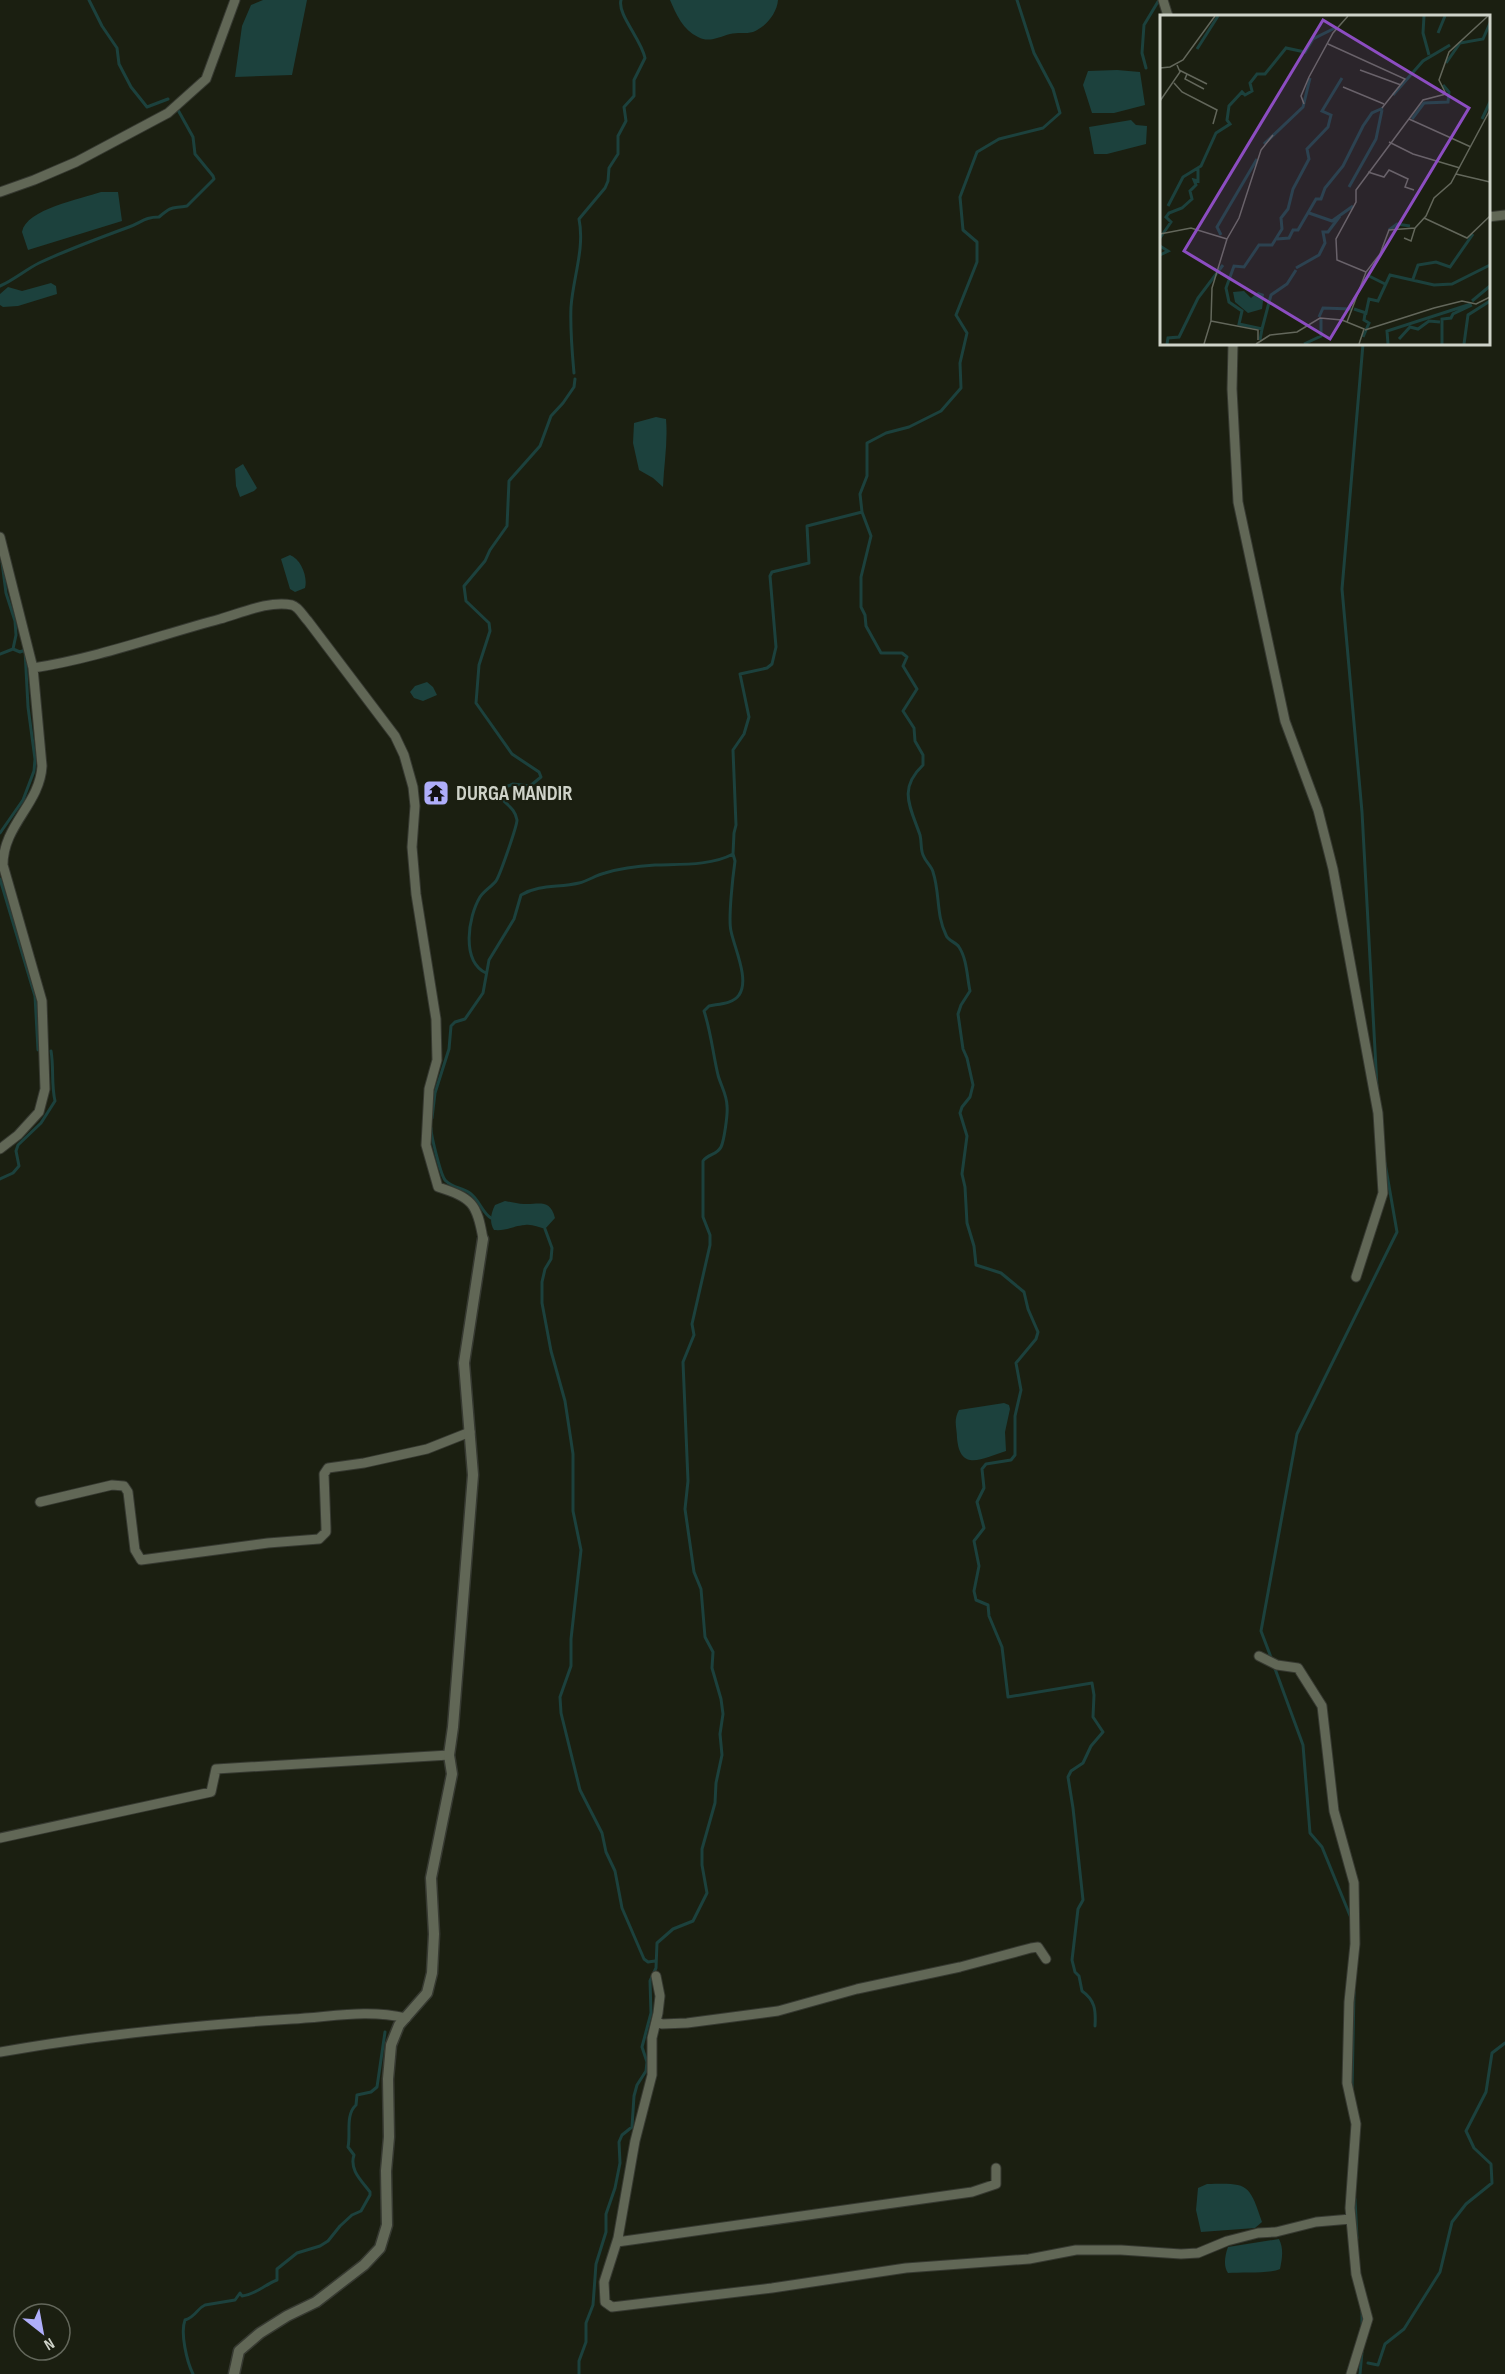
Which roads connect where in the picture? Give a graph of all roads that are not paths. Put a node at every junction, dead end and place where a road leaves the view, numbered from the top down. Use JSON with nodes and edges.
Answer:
{"nodes":[{"id":1,"x":235,"y":0,"type":"edge"},
{"id":2,"x":1163,"y":0,"type":"edge"},
{"id":3,"x":1168,"y":15,"type":"edge"},
{"id":4,"x":0,"y":192,"type":"edge"},
{"id":5,"x":1505,"y":215,"type":"edge"},
{"id":6,"x":1490,"y":218,"type":"edge"},
{"id":7,"x":1233,"y":345,"type":"edge"},
{"id":8,"x":0,"y":537,"type":"edge"},
{"id":9,"x":33,"y":668,"type":"junction"},
{"id":10,"x":0,"y":1149,"type":"edge"},
{"id":11,"x":483,"y":1239,"type":"joint"},
{"id":12,"x":1356,"y":1277,"type":"dead end"},
{"id":13,"x":470,"y":1432,"type":"junction"},
{"id":14,"x":40,"y":1502,"type":"dead end"},
{"id":15,"x":1259,"y":1656,"type":"dead end"},
{"id":16,"x":448,"y":1755,"type":"junction"},
{"id":17,"x":0,"y":1838,"type":"edge"},
{"id":18,"x":1046,"y":1959,"type":"dead end"},
{"id":19,"x":656,"y":1976,"type":"dead end"},
{"id":20,"x":406,"y":2018,"type":"junction"},
{"id":21,"x":657,"y":2022,"type":"junction"},
{"id":22,"x":0,"y":2052,"type":"edge"},
{"id":23,"x":996,"y":2168,"type":"dead end"},
{"id":24,"x":1351,"y":2219,"type":"junction"},
{"id":25,"x":617,"y":2242,"type":"junction"},
{"id":26,"x":234,"y":2374,"type":"edge"},
{"id":27,"x":1351,"y":2374,"type":"edge"}],
"edges":[{"from":1,"to":4,"type":"street"},
{"from":2,"to":3,"type":"street"},
{"from":5,"to":6,"type":"street"},
{"from":7,"to":12,"type":"street"},
{"from":8,"to":9,"type":"street"},
{"from":9,"to":10,"type":"street"},
{"from":9,"to":11,"type":"street"},
{"from":11,"to":13,"type":"street"},
{"from":13,"to":14,"type":"street"},
{"from":13,"to":16,"type":"street"},
{"from":15,"to":24,"type":"street"},
{"from":16,"to":17,"type":"street"},
{"from":16,"to":20,"type":"street"},
{"from":18,"to":21,"type":"street"},
{"from":19,"to":21,"type":"street"},
{"from":20,"to":22,"type":"street"},
{"from":20,"to":26,"type":"street"},
{"from":21,"to":25,"type":"street"},
{"from":23,"to":25,"type":"street"},
{"from":24,"to":25,"type":"street"},
{"from":24,"to":27,"type":"street"}]}
